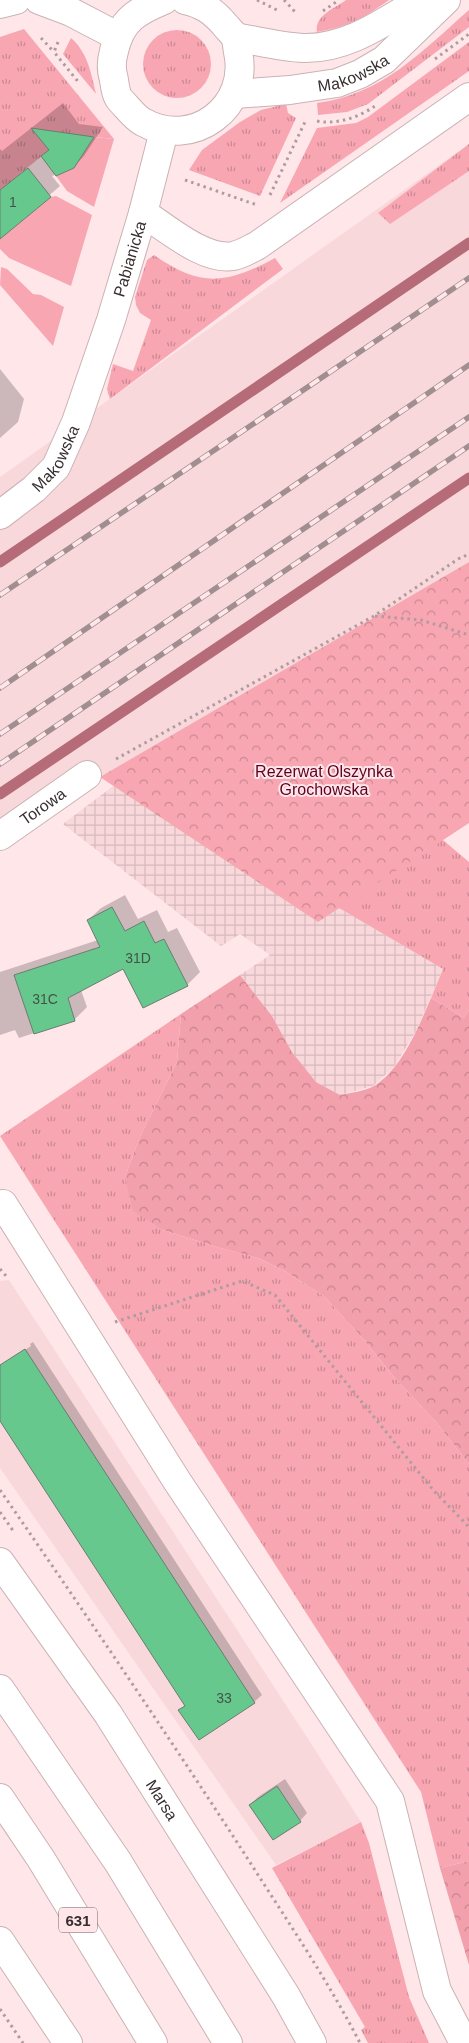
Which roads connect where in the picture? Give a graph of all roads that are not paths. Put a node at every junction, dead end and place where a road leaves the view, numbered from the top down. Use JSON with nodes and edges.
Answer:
{"nodes":[{"id":1,"x":16,"y":0,"type":"edge"},
{"id":2,"x":38,"y":0,"type":"edge"},
{"id":3,"x":185,"y":0,"type":"edge"},
{"id":4,"x":421,"y":0,"type":"edge"},
{"id":5,"x":446,"y":0,"type":"edge"},
{"id":6,"x":152,"y":3,"type":"edge"},
{"id":7,"x":0,"y":4,"type":"edge"},
{"id":8,"x":212,"y":6,"type":"edge"},
{"id":9,"x":117,"y":36,"type":"junction"},
{"id":10,"x":235,"y":37,"type":"junction"},
{"id":11,"x":235,"y":94,"type":"junction"},
{"id":12,"x":469,"y":97,"type":"edge"},
{"id":13,"x":164,"y":131,"type":"junction"},
{"id":14,"x":144,"y":213,"type":"junction"},
{"id":15,"x":90,"y":385,"type":"joint"},
{"id":16,"x":0,"y":515,"type":"edge"},
{"id":17,"x":87,"y":775,"type":"road end"},
{"id":18,"x":0,"y":836,"type":"edge"},
{"id":19,"x":3,"y":1204,"type":"dead end"},
{"id":20,"x":0,"y":1562,"type":"edge"},
{"id":21,"x":0,"y":1689,"type":"edge"},
{"id":22,"x":0,"y":1798,"type":"edge"},
{"id":23,"x":0,"y":1941,"type":"edge"},
{"id":24,"x":68,"y":2043,"type":"edge"},
{"id":25,"x":153,"y":2043,"type":"edge"},
{"id":26,"x":228,"y":2043,"type":"edge"},
{"id":27,"x":312,"y":2043,"type":"edge"},
{"id":28,"x":464,"y":2043,"type":"edge"}],
"edges":[{"from":1,"to":7,"type":"street"},
{"from":2,"to":9,"type":"street"},
{"from":3,"to":8,"type":"street"},
{"from":4,"to":10,"type":"street","name":"Makowska"},
{"from":5,"to":11,"type":"street","name":"Makowska"},
{"from":6,"to":9,"type":"street"},
{"from":8,"to":10,"type":"street"},
{"from":9,"to":13,"type":"street"},
{"from":10,"to":11,"type":"street"},
{"from":11,"to":13,"type":"street"},
{"from":12,"to":14,"type":"street"},
{"from":13,"to":14,"type":"street","name":"Pabianicka"},
{"from":14,"to":15,"type":"street","name":"Pabianicka"},
{"from":15,"to":16,"type":"street","name":"Makowska"},
{"from":17,"to":18,"type":"street","name":"Torowa"},
{"from":19,"to":28,"type":"street"},
{"from":20,"to":27,"type":"street","name":"Marsa"},
{"from":21,"to":26,"type":"street"},
{"from":22,"to":25,"type":"street","number":"631"},
{"from":23,"to":24,"type":"street"}]}
